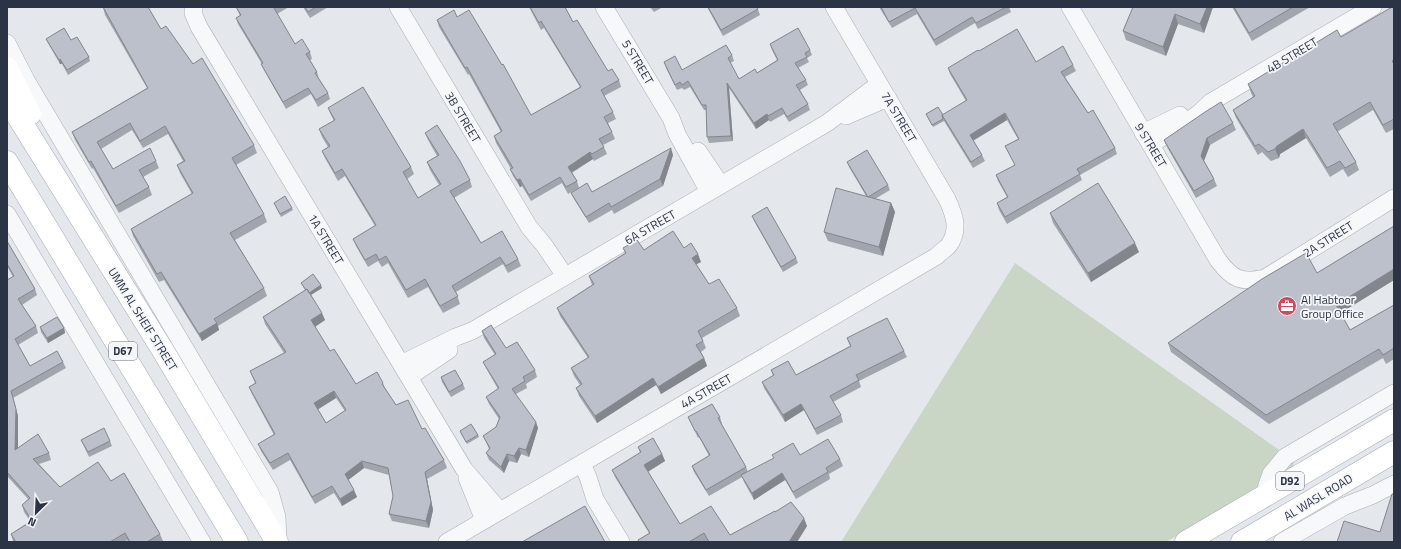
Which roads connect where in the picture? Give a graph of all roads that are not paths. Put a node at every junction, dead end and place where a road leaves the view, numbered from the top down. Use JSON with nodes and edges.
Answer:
{"nodes":[{"id":1,"x":194,"y":7,"type":"edge"},
{"id":2,"x":398,"y":7,"type":"edge"},
{"id":3,"x":604,"y":7,"type":"edge"},
{"id":4,"x":834,"y":7,"type":"edge"},
{"id":5,"x":1070,"y":7,"type":"edge"},
{"id":6,"x":1373,"y":7,"type":"edge"},
{"id":7,"x":7,"y":42,"type":"edge"},
{"id":8,"x":7,"y":68,"type":"edge"},
{"id":9,"x":879,"y":84,"type":"junction"},
{"id":10,"x":7,"y":98,"type":"edge"},
{"id":11,"x":888,"y":98,"type":"junction"},
{"id":12,"x":827,"y":123,"type":"junction"},
{"id":13,"x":1147,"y":139,"type":"junction"},
{"id":14,"x":7,"y":162,"type":"edge"},
{"id":15,"x":46,"y":162,"type":"junction"},
{"id":16,"x":7,"y":189,"type":"edge"},
{"id":17,"x":715,"y":189,"type":"junction"},
{"id":18,"x":1394,"y":198,"type":"edge"},
{"id":19,"x":7,"y":214,"type":"edge"},
{"id":20,"x":956,"y":230,"type":"joint"},
{"id":21,"x":1238,"y":279,"type":"joint"},
{"id":22,"x":560,"y":280,"type":"junction"},
{"id":23,"x":405,"y":370,"type":"junction"},
{"id":24,"x":1394,"y":393,"type":"edge"},
{"id":25,"x":1394,"y":420,"type":"edge"},
{"id":26,"x":168,"y":426,"type":"junction"},
{"id":27,"x":1394,"y":452,"type":"edge"},
{"id":28,"x":576,"y":467,"type":"junction"},
{"id":29,"x":464,"y":469,"type":"junction"},
{"id":30,"x":1394,"y":484,"type":"edge"},
{"id":31,"x":1265,"y":496,"type":"junction"},
{"id":32,"x":500,"y":512,"type":"junction"},
{"id":33,"x":484,"y":520,"type":"junction"},
{"id":34,"x":202,"y":542,"type":"edge"},
{"id":35,"x":237,"y":542,"type":"edge"},
{"id":36,"x":277,"y":542,"type":"edge"},
{"id":37,"x":447,"y":542,"type":"edge"},
{"id":38,"x":621,"y":542,"type":"edge"},
{"id":39,"x":1186,"y":542,"type":"edge"},
{"id":40,"x":1242,"y":542,"type":"edge"},
{"id":41,"x":1282,"y":542,"type":"edge"}],
"edges":[{"from":1,"to":23,"type":"street","name":"1A STREET"},
{"from":2,"to":22,"type":"street","name":"3B STREET"},
{"from":3,"to":17,"type":"street","name":"5 STREET"},
{"from":4,"to":9,"type":"street","name":"7A STREET"},
{"from":5,"to":13,"type":"street","name":"9 STREET"},
{"from":6,"to":13,"type":"street","name":"4B STREET"},
{"from":7,"to":36,"type":"street"},
{"from":8,"to":15,"type":"main road"},
{"from":9,"to":11,"type":"street","name":"7A STREET"},
{"from":9,"to":12,"type":"street","name":"6A STREET"},
{"from":10,"to":15,"type":"main road","name":"UMM AL SHEIF STREET","number":"D67"},
{"from":11,"to":12,"type":"street","name":"6A STREET"},
{"from":11,"to":20,"type":"street","name":"7A STREET"},
{"from":12,"to":17,"type":"street","name":"6A STREET"},
{"from":13,"to":21,"type":"street","name":"9 STREET"},
{"from":14,"to":26,"type":"main road","number":"D67"},
{"from":15,"to":36,"type":"main road","name":"UMM AL SHEIF STREET","number":"D67"},
{"from":16,"to":26,"type":"main road"},
{"from":17,"to":22,"type":"street","name":"6A STREET"},
{"from":18,"to":21,"type":"street","name":"2A STREET"},
{"from":19,"to":34,"type":"street"},
{"from":20,"to":28,"type":"street","name":"4A STREET"},
{"from":22,"to":23,"type":"street","name":"6A STREET"},
{"from":23,"to":29,"type":"street","name":"1A STREET"},
{"from":24,"to":31,"type":"street"},
{"from":25,"to":31,"type":"main road","number":"D92"},
{"from":26,"to":35,"type":"main road","number":"D67"},
{"from":27,"to":40,"type":"main road","name":"AL WASL ROAD","number":"D92"},
{"from":28,"to":32,"type":"street","name":"4A STREET"},
{"from":28,"to":38,"type":"street"},
{"from":29,"to":32,"type":"street","name":"1A STREET"},
{"from":29,"to":33,"type":"street","name":"1A STREET"},
{"from":30,"to":41,"type":"street","name":"AL WASL ROAD"},
{"from":31,"to":39,"type":"main road","number":"D92"},
{"from":32,"to":33,"type":"street","name":"4A STREET"},
{"from":33,"to":37,"type":"street","name":"4A STREET"}]}
